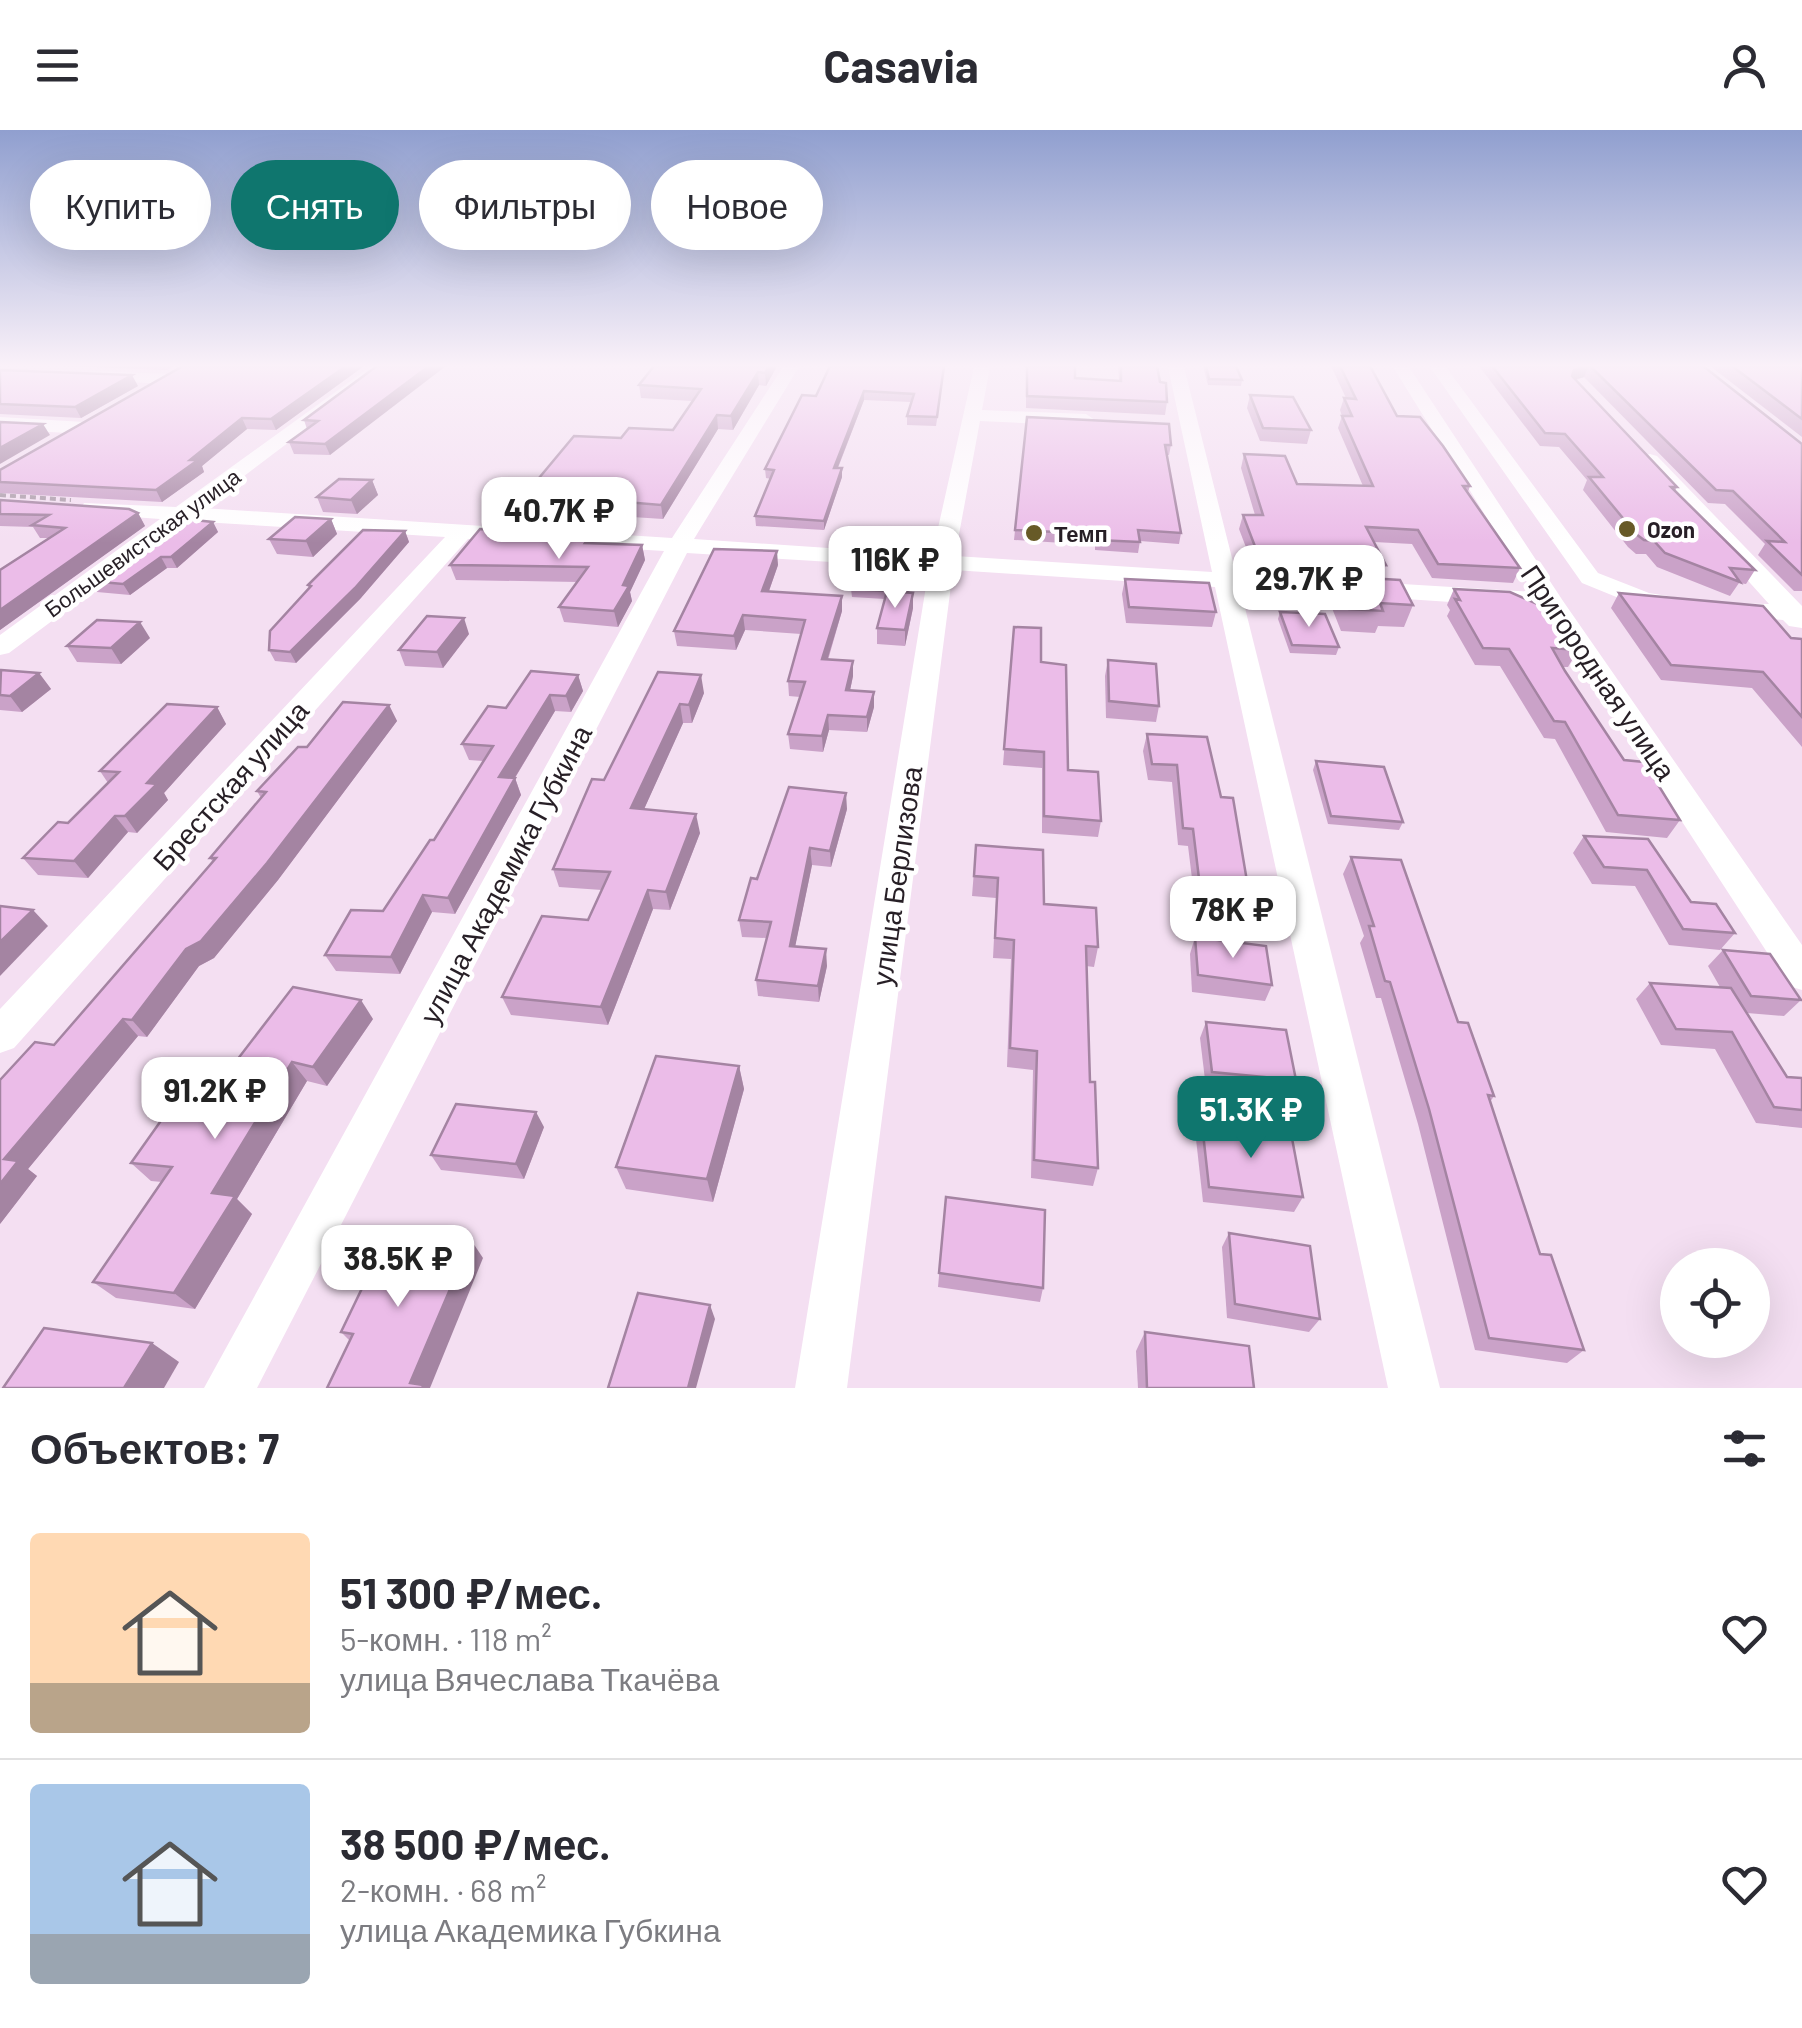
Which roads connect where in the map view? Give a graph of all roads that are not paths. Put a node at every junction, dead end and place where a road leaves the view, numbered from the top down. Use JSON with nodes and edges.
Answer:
{"nodes":[{"id":1,"x":88,"y":426,"type":"edge"},
{"id":2,"x":299,"y":426,"type":"edge"},
{"id":3,"x":754,"y":426,"type":"edge"},
{"id":4,"x":971,"y":426,"type":"edge"},
{"id":5,"x":1181,"y":426,"type":"edge"},
{"id":6,"x":1439,"y":426,"type":"edge"},
{"id":7,"x":1481,"y":426,"type":"edge"},
{"id":8,"x":1633,"y":442,"type":"edge"},
{"id":9,"x":50,"y":447,"type":"edge"},
{"id":10,"x":72,"y":506,"type":"edge"},
{"id":11,"x":178,"y":514,"type":"junction"},
{"id":12,"x":461,"y":532,"type":"junction"},
{"id":13,"x":680,"y":546,"type":"junction"},
{"id":14,"x":942,"y":561,"type":"junction"},
{"id":15,"x":1229,"y":581,"type":"junction"},
{"id":16,"x":1551,"y":601,"type":"junction"},
{"id":17,"x":1799,"y":618,"type":"edge"},
{"id":18,"x":0,"y":647,"type":"edge"},
{"id":19,"x":1802,"y":975,"type":"edge"},
{"id":20,"x":0,"y":1036,"type":"edge"},
{"id":21,"x":230,"y":1388,"type":"edge"},
{"id":22,"x":821,"y":1388,"type":"edge"},
{"id":23,"x":1414,"y":1388,"type":"edge"}],
"edges":[{"from":1,"to":9,"type":"street"},
{"from":2,"to":11,"type":"street","name":"Большевистская улица"},
{"from":3,"to":13,"type":"street","name":"улица Академика Губкина"},
{"from":4,"to":14,"type":"street","name":"улица Берлизова"},
{"from":5,"to":15,"type":"street"},
{"from":6,"to":16,"type":"street","name":"Пригородная улица"},
{"from":7,"to":17,"type":"street"},
{"from":8,"to":17,"type":"street"},
{"from":10,"to":11,"type":"street"},
{"from":11,"to":12,"type":"street"},
{"from":11,"to":18,"type":"street","name":"Большевистская улица"},
{"from":12,"to":13,"type":"street"},
{"from":12,"to":20,"type":"street","name":"Брестская улица"},
{"from":13,"to":14,"type":"street"},
{"from":13,"to":21,"type":"street","name":"улица Академика Губкина"},
{"from":14,"to":15,"type":"street"},
{"from":14,"to":22,"type":"street","name":"улица Берлизова"},
{"from":15,"to":16,"type":"street"},
{"from":15,"to":23,"type":"street"},
{"from":16,"to":19,"type":"street","name":"Пригородная улица"}]}
